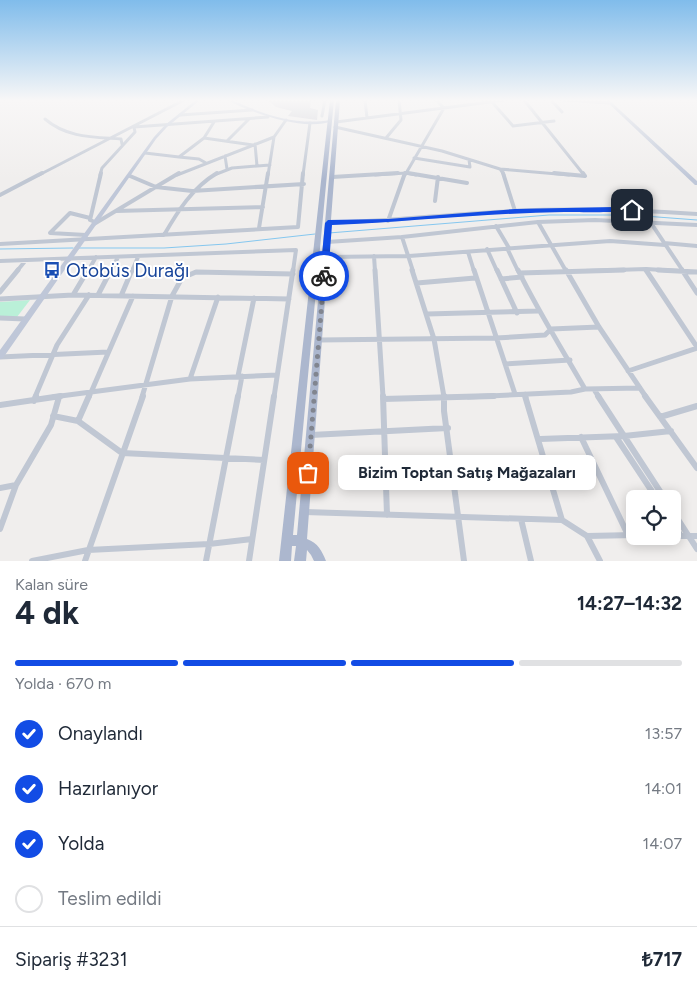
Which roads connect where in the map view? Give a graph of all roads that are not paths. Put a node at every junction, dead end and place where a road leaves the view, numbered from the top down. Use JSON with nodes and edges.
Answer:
{"nodes":[{"id":1,"x":52,"y":126,"type":"edge"},
{"id":2,"x":143,"y":126,"type":"edge"},
{"id":3,"x":166,"y":126,"type":"edge"},
{"id":4,"x":211,"y":126,"type":"edge"},
{"id":5,"x":243,"y":126,"type":"edge"},
{"id":6,"x":282,"y":126,"type":"edge"},
{"id":7,"x":309,"y":126,"type":"edge"},
{"id":8,"x":324,"y":126,"type":"edge"},
{"id":9,"x":332,"y":126,"type":"edge"},
{"id":10,"x":334,"y":126,"type":"edge"},
{"id":11,"x":342,"y":126,"type":"edge"},
{"id":12,"x":396,"y":126,"type":"edge"},
{"id":13,"x":433,"y":126,"type":"edge"},
{"id":14,"x":546,"y":126,"type":"edge"},
{"id":15,"x":634,"y":126,"type":"edge"},
{"id":16,"x":134,"y":127,"type":"junction"},
{"id":17,"x":329,"y":130,"type":"junction"},
{"id":18,"x":274,"y":137,"type":"junction"},
{"id":19,"x":113,"y":138,"type":"junction"},
{"id":20,"x":204,"y":138,"type":"junction"},
{"id":21,"x":386,"y":138,"type":"junction"},
{"id":22,"x":227,"y":141,"type":"junction"},
{"id":23,"x":122,"y":144,"type":"junction"},
{"id":24,"x":254,"y":144,"type":"junction"},
{"id":25,"x":420,"y":146,"type":"junction"},
{"id":26,"x":145,"y":153,"type":"junction"},
{"id":27,"x":225,"y":156,"type":"junction"},
{"id":28,"x":179,"y":157,"type":"junction"},
{"id":29,"x":414,"y":158,"type":"junction"},
{"id":30,"x":469,"y":160,"type":"junction"},
{"id":31,"x":206,"y":162,"type":"junction"},
{"id":32,"x":270,"y":165,"type":"junction"},
{"id":33,"x":257,"y":166,"type":"junction"},
{"id":34,"x":227,"y":169,"type":"junction"},
{"id":35,"x":500,"y":170,"type":"junction"},
{"id":36,"x":406,"y":173,"type":"junction"},
{"id":37,"x":130,"y":176,"type":"junction"},
{"id":38,"x":332,"y":177,"type":"junction"},
{"id":39,"x":438,"y":177,"type":"junction"},
{"id":40,"x":467,"y":182,"type":"dead end"},
{"id":41,"x":304,"y":184,"type":"junction"},
{"id":42,"x":697,"y":184,"type":"edge"},
{"id":43,"x":156,"y":186,"type":"junction"},
{"id":44,"x":265,"y":187,"type":"junction"},
{"id":45,"x":192,"y":191,"type":"junction"},
{"id":46,"x":0,"y":195,"type":"edge"},
{"id":47,"x":435,"y":201,"type":"dead end"},
{"id":48,"x":263,"y":207,"type":"junction"},
{"id":49,"x":178,"y":210,"type":"junction"},
{"id":50,"x":115,"y":211,"type":"junction"},
{"id":51,"x":515,"y":211,"type":"junction"},
{"id":52,"x":697,"y":214,"type":"edge"},
{"id":53,"x":90,"y":218,"type":"junction"},
{"id":54,"x":388,"y":221,"type":"junction"},
{"id":55,"x":538,"y":222,"type":"junction"},
{"id":56,"x":94,"y":223,"type":"junction"},
{"id":57,"x":651,"y":223,"type":"junction"},
{"id":58,"x":328,"y":225,"type":"junction"},
{"id":59,"x":697,"y":225,"type":"edge"},
{"id":60,"x":496,"y":226,"type":"junction"},
{"id":61,"x":259,"y":228,"type":"junction"},
{"id":62,"x":164,"y":235,"type":"junction"},
{"id":63,"x":402,"y":237,"type":"junction"},
{"id":64,"x":83,"y":238,"type":"junction"},
{"id":65,"x":324,"y":239,"type":"junction"},
{"id":66,"x":0,"y":244,"type":"edge"},
{"id":67,"x":552,"y":244,"type":"junction"},
{"id":68,"x":664,"y":244,"type":"junction"},
{"id":69,"x":697,"y":246,"type":"edge"},
{"id":70,"x":508,"y":248,"type":"junction"},
{"id":71,"x":487,"y":249,"type":"junction"},
{"id":72,"x":468,"y":252,"type":"junction"},
{"id":73,"x":71,"y":255,"type":"junction"},
{"id":74,"x":374,"y":256,"type":"junction"},
{"id":75,"x":409,"y":256,"type":"junction"},
{"id":76,"x":96,"y":257,"type":"junction"},
{"id":77,"x":118,"y":257,"type":"junction"},
{"id":78,"x":138,"y":257,"type":"junction"},
{"id":79,"x":326,"y":257,"type":"junction"},
{"id":80,"x":26,"y":260,"type":"junction"},
{"id":81,"x":0,"y":261,"type":"edge"},
{"id":82,"x":646,"y":270,"type":"junction"},
{"id":83,"x":568,"y":271,"type":"junction"},
{"id":84,"x":682,"y":271,"type":"junction"},
{"id":85,"x":697,"y":272,"type":"edge"},
{"id":86,"x":292,"y":274,"type":"junction"},
{"id":87,"x":521,"y":275,"type":"junction"},
{"id":88,"x":475,"y":278,"type":"junction"},
{"id":89,"x":502,"y":279,"type":"junction"},
{"id":90,"x":417,"y":284,"type":"junction"},
{"id":91,"x":0,"y":292,"type":"edge"},
{"id":92,"x":697,"y":293,"type":"edge"},
{"id":93,"x":74,"y":295,"type":"junction"},
{"id":94,"x":89,"y":295,"type":"junction"},
{"id":95,"x":98,"y":295,"type":"junction"},
{"id":96,"x":121,"y":296,"type":"junction"},
{"id":97,"x":133,"y":296,"type":"junction"},
{"id":98,"x":172,"y":296,"type":"junction"},
{"id":99,"x":41,"y":297,"type":"junction"},
{"id":100,"x":218,"y":297,"type":"junction"},
{"id":101,"x":254,"y":298,"type":"junction"},
{"id":102,"x":0,"y":299,"type":"edge"},
{"id":103,"x":289,"y":299,"type":"junction"},
{"id":104,"x":538,"y":311,"type":"junction"},
{"id":105,"x":518,"y":312,"type":"junction"},
{"id":106,"x":487,"y":313,"type":"junction"},
{"id":107,"x":427,"y":314,"type":"junction"},
{"id":108,"x":0,"y":318,"type":"edge"},
{"id":109,"x":25,"y":319,"type":"junction"},
{"id":110,"x":599,"y":327,"type":"junction"},
{"id":111,"x":551,"y":329,"type":"junction"},
{"id":112,"x":496,"y":338,"type":"junction"},
{"id":113,"x":434,"y":339,"type":"junction"},
{"id":114,"x":319,"y":340,"type":"junction"},
{"id":115,"x":379,"y":340,"type":"junction"},
{"id":116,"x":697,"y":347,"type":"edge"},
{"id":117,"x":108,"y":352,"type":"junction"},
{"id":118,"x":50,"y":356,"type":"junction"},
{"id":119,"x":0,"y":357,"type":"edge"},
{"id":120,"x":570,"y":360,"type":"junction"},
{"id":121,"x":505,"y":364,"type":"junction"},
{"id":122,"x":628,"y":371,"type":"junction"},
{"id":123,"x":277,"y":375,"type":"junction"},
{"id":124,"x":240,"y":376,"type":"junction"},
{"id":125,"x":190,"y":379,"type":"junction"},
{"id":126,"x":147,"y":384,"type":"junction"},
{"id":127,"x":640,"y":388,"type":"junction"},
{"id":128,"x":585,"y":389,"type":"junction"},
{"id":129,"x":91,"y":390,"type":"junction"},
{"id":130,"x":595,"y":391,"type":"junction"},
{"id":131,"x":515,"y":394,"type":"junction"},
{"id":132,"x":525,"y":394,"type":"junction"},
{"id":133,"x":59,"y":396,"type":"junction"},
{"id":134,"x":444,"y":398,"type":"junction"},
{"id":135,"x":383,"y":399,"type":"junction"},
{"id":136,"x":34,"y":401,"type":"junction"},
{"id":137,"x":0,"y":405,"type":"edge"},
{"id":138,"x":697,"y":406,"type":"edge"},
{"id":139,"x":53,"y":416,"type":"junction"},
{"id":140,"x":660,"y":417,"type":"junction"},
{"id":141,"x":78,"y":421,"type":"junction"},
{"id":142,"x":448,"y":428,"type":"junction"},
{"id":143,"x":385,"y":430,"type":"junction"},
{"id":144,"x":671,"y":431,"type":"junction"},
{"id":145,"x":311,"y":435,"type":"junction"},
{"id":146,"x":616,"y":436,"type":"junction"},
{"id":147,"x":624,"y":436,"type":"junction"},
{"id":148,"x":581,"y":438,"type":"junction"},
{"id":149,"x":540,"y":439,"type":"junction"},
{"id":150,"x":122,"y":453,"type":"junction"},
{"id":151,"x":226,"y":459,"type":"junction"},
{"id":152,"x":264,"y":460,"type":"junction"},
{"id":153,"x":697,"y":468,"type":"edge"},
{"id":154,"x":452,"y":471,"type":"junction"},
{"id":155,"x":548,"y":474,"type":"junction"},
{"id":156,"x":16,"y":485,"type":"junction"},
{"id":157,"x":0,"y":488,"type":"edge"},
{"id":158,"x":650,"y":490,"type":"edge"},
{"id":159,"x":659,"y":490,"type":"edge"},
{"id":160,"x":305,"y":512,"type":"junction"},
{"id":161,"x":387,"y":514,"type":"junction"},
{"id":162,"x":457,"y":517,"type":"junction"},
{"id":163,"x":521,"y":519,"type":"junction"},
{"id":164,"x":562,"y":520,"type":"junction"},
{"id":165,"x":681,"y":521,"type":"edge"},
{"id":166,"x":626,"y":524,"type":"edge"},
{"id":167,"x":0,"y":529,"type":"edge"},
{"id":168,"x":626,"y":535,"type":"edge"},
{"id":169,"x":587,"y":536,"type":"junction"},
{"id":170,"x":681,"y":536,"type":"edge"},
{"id":171,"x":693,"y":536,"type":"edge"},
{"id":172,"x":252,"y":539,"type":"junction"},
{"id":173,"x":288,"y":540,"type":"junction"},
{"id":174,"x":302,"y":541,"type":"junction"},
{"id":175,"x":209,"y":544,"type":"junction"},
{"id":176,"x":697,"y":549,"type":"edge"},
{"id":177,"x":88,"y":550,"type":"junction"},
{"id":178,"x":32,"y":561,"type":"edge"},
{"id":179,"x":85,"y":561,"type":"edge"},
{"id":180,"x":206,"y":561,"type":"edge"},
{"id":181,"x":249,"y":561,"type":"edge"},
{"id":182,"x":285,"y":561,"type":"edge"},
{"id":183,"x":300,"y":561,"type":"edge"},
{"id":184,"x":320,"y":561,"type":"edge"},
{"id":185,"x":464,"y":561,"type":"edge"},
{"id":186,"x":532,"y":561,"type":"edge"},
{"id":187,"x":600,"y":561,"type":"edge"}],
"edges":[{"from":1,"to":19,"type":"street"},
{"from":2,"to":16,"type":"street"},
{"from":3,"to":26,"type":"street"},
{"from":4,"to":20,"type":"street"},
{"from":5,"to":22,"type":"street"},
{"from":6,"to":18,"type":"street"},
{"from":7,"to":41,"type":"street"},
{"from":8,"to":17,"type":"street"},
{"from":9,"to":17,"type":"main road"},
{"from":10,"to":38,"type":"main road"},
{"from":11,"to":21,"type":"street"},
{"from":12,"to":21,"type":"street"},
{"from":13,"to":25,"type":"street"},
{"from":14,"to":35,"type":"street"},
{"from":15,"to":42,"type":"street"},
{"from":16,"to":19,"type":"street"},
{"from":16,"to":23,"type":"street"},
{"from":17,"to":65,"type":"main road"},
{"from":18,"to":24,"type":"street"},
{"from":18,"to":32,"type":"street"},
{"from":19,"to":23,"type":"street"},
{"from":19,"to":46,"type":"street"},
{"from":20,"to":22,"type":"street"},
{"from":20,"to":28,"type":"street"},
{"from":21,"to":25,"type":"street"},
{"from":22,"to":24,"type":"street"},
{"from":23,"to":53,"type":"street"},
{"from":24,"to":27,"type":"street"},
{"from":24,"to":33,"type":"street"},
{"from":25,"to":29,"type":"street"},
{"from":25,"to":30,"type":"street"},
{"from":26,"to":28,"type":"street"},
{"from":26,"to":37,"type":"street"},
{"from":27,"to":31,"type":"street"},
{"from":27,"to":34,"type":"street"},
{"from":28,"to":31,"type":"street"},
{"from":29,"to":30,"type":"street"},
{"from":29,"to":36,"type":"street"},
{"from":30,"to":35,"type":"street"},
{"from":31,"to":43,"type":"street"},
{"from":32,"to":33,"type":"street"},
{"from":32,"to":44,"type":"street"},
{"from":33,"to":34,"type":"street"},
{"from":34,"to":45,"type":"street"},
{"from":35,"to":51,"type":"street"},
{"from":36,"to":38,"type":"street"},
{"from":36,"to":39,"type":"street"},
{"from":36,"to":54,"type":"street"},
{"from":37,"to":43,"type":"street"},
{"from":37,"to":56,"type":"street"},
{"from":38,"to":58,"type":"main road"},
{"from":39,"to":40,"type":"street"},
{"from":39,"to":47,"type":"street"},
{"from":41,"to":44,"type":"street"},
{"from":41,"to":61,"type":"street"},
{"from":43,"to":45,"type":"street"},
{"from":43,"to":50,"type":"street"},
{"from":44,"to":45,"type":"street"},
{"from":44,"to":48,"type":"street"},
{"from":45,"to":49,"type":"street"},
{"from":48,"to":49,"type":"street"},
{"from":48,"to":61,"type":"street"},
{"from":49,"to":50,"type":"street"},
{"from":49,"to":62,"type":"street"},
{"from":50,"to":56,"type":"street"},
{"from":51,"to":52,"type":"street"},
{"from":51,"to":54,"type":"street"},
{"from":53,"to":56,"type":"street"},
{"from":53,"to":64,"type":"street"},
{"from":54,"to":58,"type":"street"},
{"from":55,"to":57,"type":"street"},
{"from":55,"to":60,"type":"street"},
{"from":55,"to":67,"type":"street"},
{"from":56,"to":64,"type":"street"},
{"from":57,"to":59,"type":"street"},
{"from":57,"to":68,"type":"street"},
{"from":58,"to":65,"type":"main road"},
{"from":60,"to":63,"type":"street"},
{"from":60,"to":70,"type":"street"},
{"from":61,"to":62,"type":"street"},
{"from":62,"to":64,"type":"street"},
{"from":63,"to":65,"type":"street"},
{"from":63,"to":75,"type":"street"},
{"from":64,"to":66,"type":"street"},
{"from":64,"to":73,"type":"street"},
{"from":65,"to":79,"type":"main road"},
{"from":65,"to":173,"type":"main road"},
{"from":67,"to":68,"type":"street"},
{"from":67,"to":70,"type":"street"},
{"from":67,"to":83,"type":"street"},
{"from":68,"to":69,"type":"street"},
{"from":68,"to":84,"type":"street"},
{"from":70,"to":71,"type":"street"},
{"from":70,"to":87,"type":"street"},
{"from":71,"to":72,"type":"street"},
{"from":71,"to":89,"type":"street"},
{"from":72,"to":75,"type":"street"},
{"from":72,"to":88,"type":"street"},
{"from":73,"to":76,"type":"street"},
{"from":73,"to":80,"type":"street"},
{"from":73,"to":99,"type":"street"},
{"from":74,"to":75,"type":"street"},
{"from":74,"to":79,"type":"street"},
{"from":74,"to":115,"type":"street"},
{"from":75,"to":90,"type":"street"},
{"from":76,"to":77,"type":"street"},
{"from":76,"to":93,"type":"street"},
{"from":77,"to":78,"type":"street"},
{"from":77,"to":95,"type":"street"},
{"from":78,"to":86,"type":"street"},
{"from":78,"to":96,"type":"street"},
{"from":79,"to":114,"type":"main road"},
{"from":80,"to":81,"type":"street"},
{"from":80,"to":91,"type":"street"},
{"from":82,"to":83,"type":"street"},
{"from":82,"to":84,"type":"street"},
{"from":82,"to":116,"type":"street"},
{"from":83,"to":87,"type":"street"},
{"from":83,"to":110,"type":"street"},
{"from":84,"to":85,"type":"street"},
{"from":84,"to":92,"type":"street"},
{"from":86,"to":98,"type":"street"},
{"from":86,"to":103,"type":"street"},
{"from":87,"to":89,"type":"street"},
{"from":87,"to":104,"type":"street"},
{"from":88,"to":90,"type":"street"},
{"from":88,"to":106,"type":"street"},
{"from":89,"to":105,"type":"street"},
{"from":90,"to":107,"type":"street"},
{"from":93,"to":94,"type":"street"},
{"from":93,"to":99,"type":"street"},
{"from":94,"to":95,"type":"street"},
{"from":94,"to":118,"type":"street"},
{"from":95,"to":96,"type":"street"},
{"from":96,"to":97,"type":"street"},
{"from":97,"to":98,"type":"street"},
{"from":97,"to":117,"type":"street"},
{"from":98,"to":100,"type":"street"},
{"from":98,"to":126,"type":"street"},
{"from":99,"to":102,"type":"street"},
{"from":99,"to":109,"type":"street"},
{"from":100,"to":101,"type":"street"},
{"from":100,"to":125,"type":"street"},
{"from":101,"to":103,"type":"street"},
{"from":101,"to":124,"type":"street"},
{"from":103,"to":123,"type":"street"},
{"from":104,"to":105,"type":"street"},
{"from":104,"to":111,"type":"street"},
{"from":105,"to":106,"type":"street"},
{"from":106,"to":107,"type":"street"},
{"from":106,"to":112,"type":"street"},
{"from":107,"to":113,"type":"street"},
{"from":108,"to":109,"type":"street"},
{"from":109,"to":119,"type":"street"},
{"from":110,"to":111,"type":"street"},
{"from":110,"to":122,"type":"street"},
{"from":111,"to":112,"type":"street"},
{"from":111,"to":120,"type":"street"},
{"from":112,"to":113,"type":"street"},
{"from":112,"to":121,"type":"street"},
{"from":113,"to":115,"type":"street"},
{"from":113,"to":134,"type":"street"},
{"from":114,"to":115,"type":"street"},
{"from":114,"to":145,"type":"main road"},
{"from":115,"to":135,"type":"street"},
{"from":116,"to":122,"type":"street"},
{"from":117,"to":118,"type":"street"},
{"from":117,"to":129,"type":"street"},
{"from":118,"to":119,"type":"street"},
{"from":118,"to":136,"type":"street"},
{"from":120,"to":121,"type":"street"},
{"from":120,"to":128,"type":"street"},
{"from":121,"to":131,"type":"street"},
{"from":122,"to":127,"type":"street"},
{"from":123,"to":124,"type":"street"},
{"from":123,"to":152,"type":"street"},
{"from":124,"to":125,"type":"street"},
{"from":124,"to":151,"type":"street"},
{"from":125,"to":126,"type":"street"},
{"from":126,"to":129,"type":"street"},
{"from":126,"to":150,"type":"street"},
{"from":127,"to":130,"type":"street"},
{"from":127,"to":140,"type":"street"},
{"from":128,"to":130,"type":"street"},
{"from":128,"to":132,"type":"street"},
{"from":129,"to":133,"type":"street"},
{"from":129,"to":141,"type":"street"},
{"from":130,"to":147,"type":"street"},
{"from":131,"to":132,"type":"street"},
{"from":131,"to":134,"type":"street"},
{"from":132,"to":149,"type":"street"},
{"from":133,"to":136,"type":"street"},
{"from":133,"to":139,"type":"street"},
{"from":134,"to":135,"type":"street"},
{"from":134,"to":142,"type":"street"},
{"from":135,"to":143,"type":"street"},
{"from":136,"to":137,"type":"street"},
{"from":138,"to":140,"type":"street"},
{"from":139,"to":141,"type":"street"},
{"from":139,"to":156,"type":"street"},
{"from":140,"to":144,"type":"street"},
{"from":141,"to":150,"type":"street"},
{"from":142,"to":143,"type":"street"},
{"from":142,"to":154,"type":"street"},
{"from":143,"to":145,"type":"street"},
{"from":143,"to":161,"type":"street"},
{"from":144,"to":147,"type":"street"},
{"from":144,"to":153,"type":"street"},
{"from":145,"to":160,"type":"main road"},
{"from":146,"to":147,"type":"street"},
{"from":146,"to":148,"type":"street"},
{"from":146,"to":158,"type":"street"},
{"from":147,"to":159,"type":"street"},
{"from":148,"to":149,"type":"street"},
{"from":148,"to":166,"type":"street"},
{"from":149,"to":155,"type":"street"},
{"from":150,"to":151,"type":"street"},
{"from":150,"to":177,"type":"street"},
{"from":151,"to":152,"type":"street"},
{"from":151,"to":175,"type":"street"},
{"from":152,"to":172,"type":"street"},
{"from":154,"to":155,"type":"street"},
{"from":154,"to":162,"type":"street"},
{"from":155,"to":164,"type":"street"},
{"from":156,"to":157,"type":"street"},
{"from":156,"to":167,"type":"street"},
{"from":160,"to":161,"type":"street"},
{"from":160,"to":174,"type":"main road"},
{"from":161,"to":162,"type":"street"},
{"from":162,"to":163,"type":"street"},
{"from":162,"to":185,"type":"street"},
{"from":163,"to":164,"type":"street"},
{"from":163,"to":186,"type":"street"},
{"from":164,"to":169,"type":"street"},
{"from":165,"to":171,"type":"street"},
{"from":168,"to":169,"type":"street"},
{"from":169,"to":187,"type":"street"},
{"from":170,"to":171,"type":"street"},
{"from":171,"to":176,"type":"street"},
{"from":172,"to":175,"type":"street"},
{"from":172,"to":181,"type":"street"},
{"from":173,"to":174,"type":"main road"},
{"from":173,"to":182,"type":"main road"},
{"from":174,"to":183,"type":"main road"},
{"from":174,"to":184,"type":"main road"},
{"from":175,"to":177,"type":"street"},
{"from":175,"to":180,"type":"street"},
{"from":177,"to":178,"type":"street"},
{"from":177,"to":179,"type":"street"}]}
